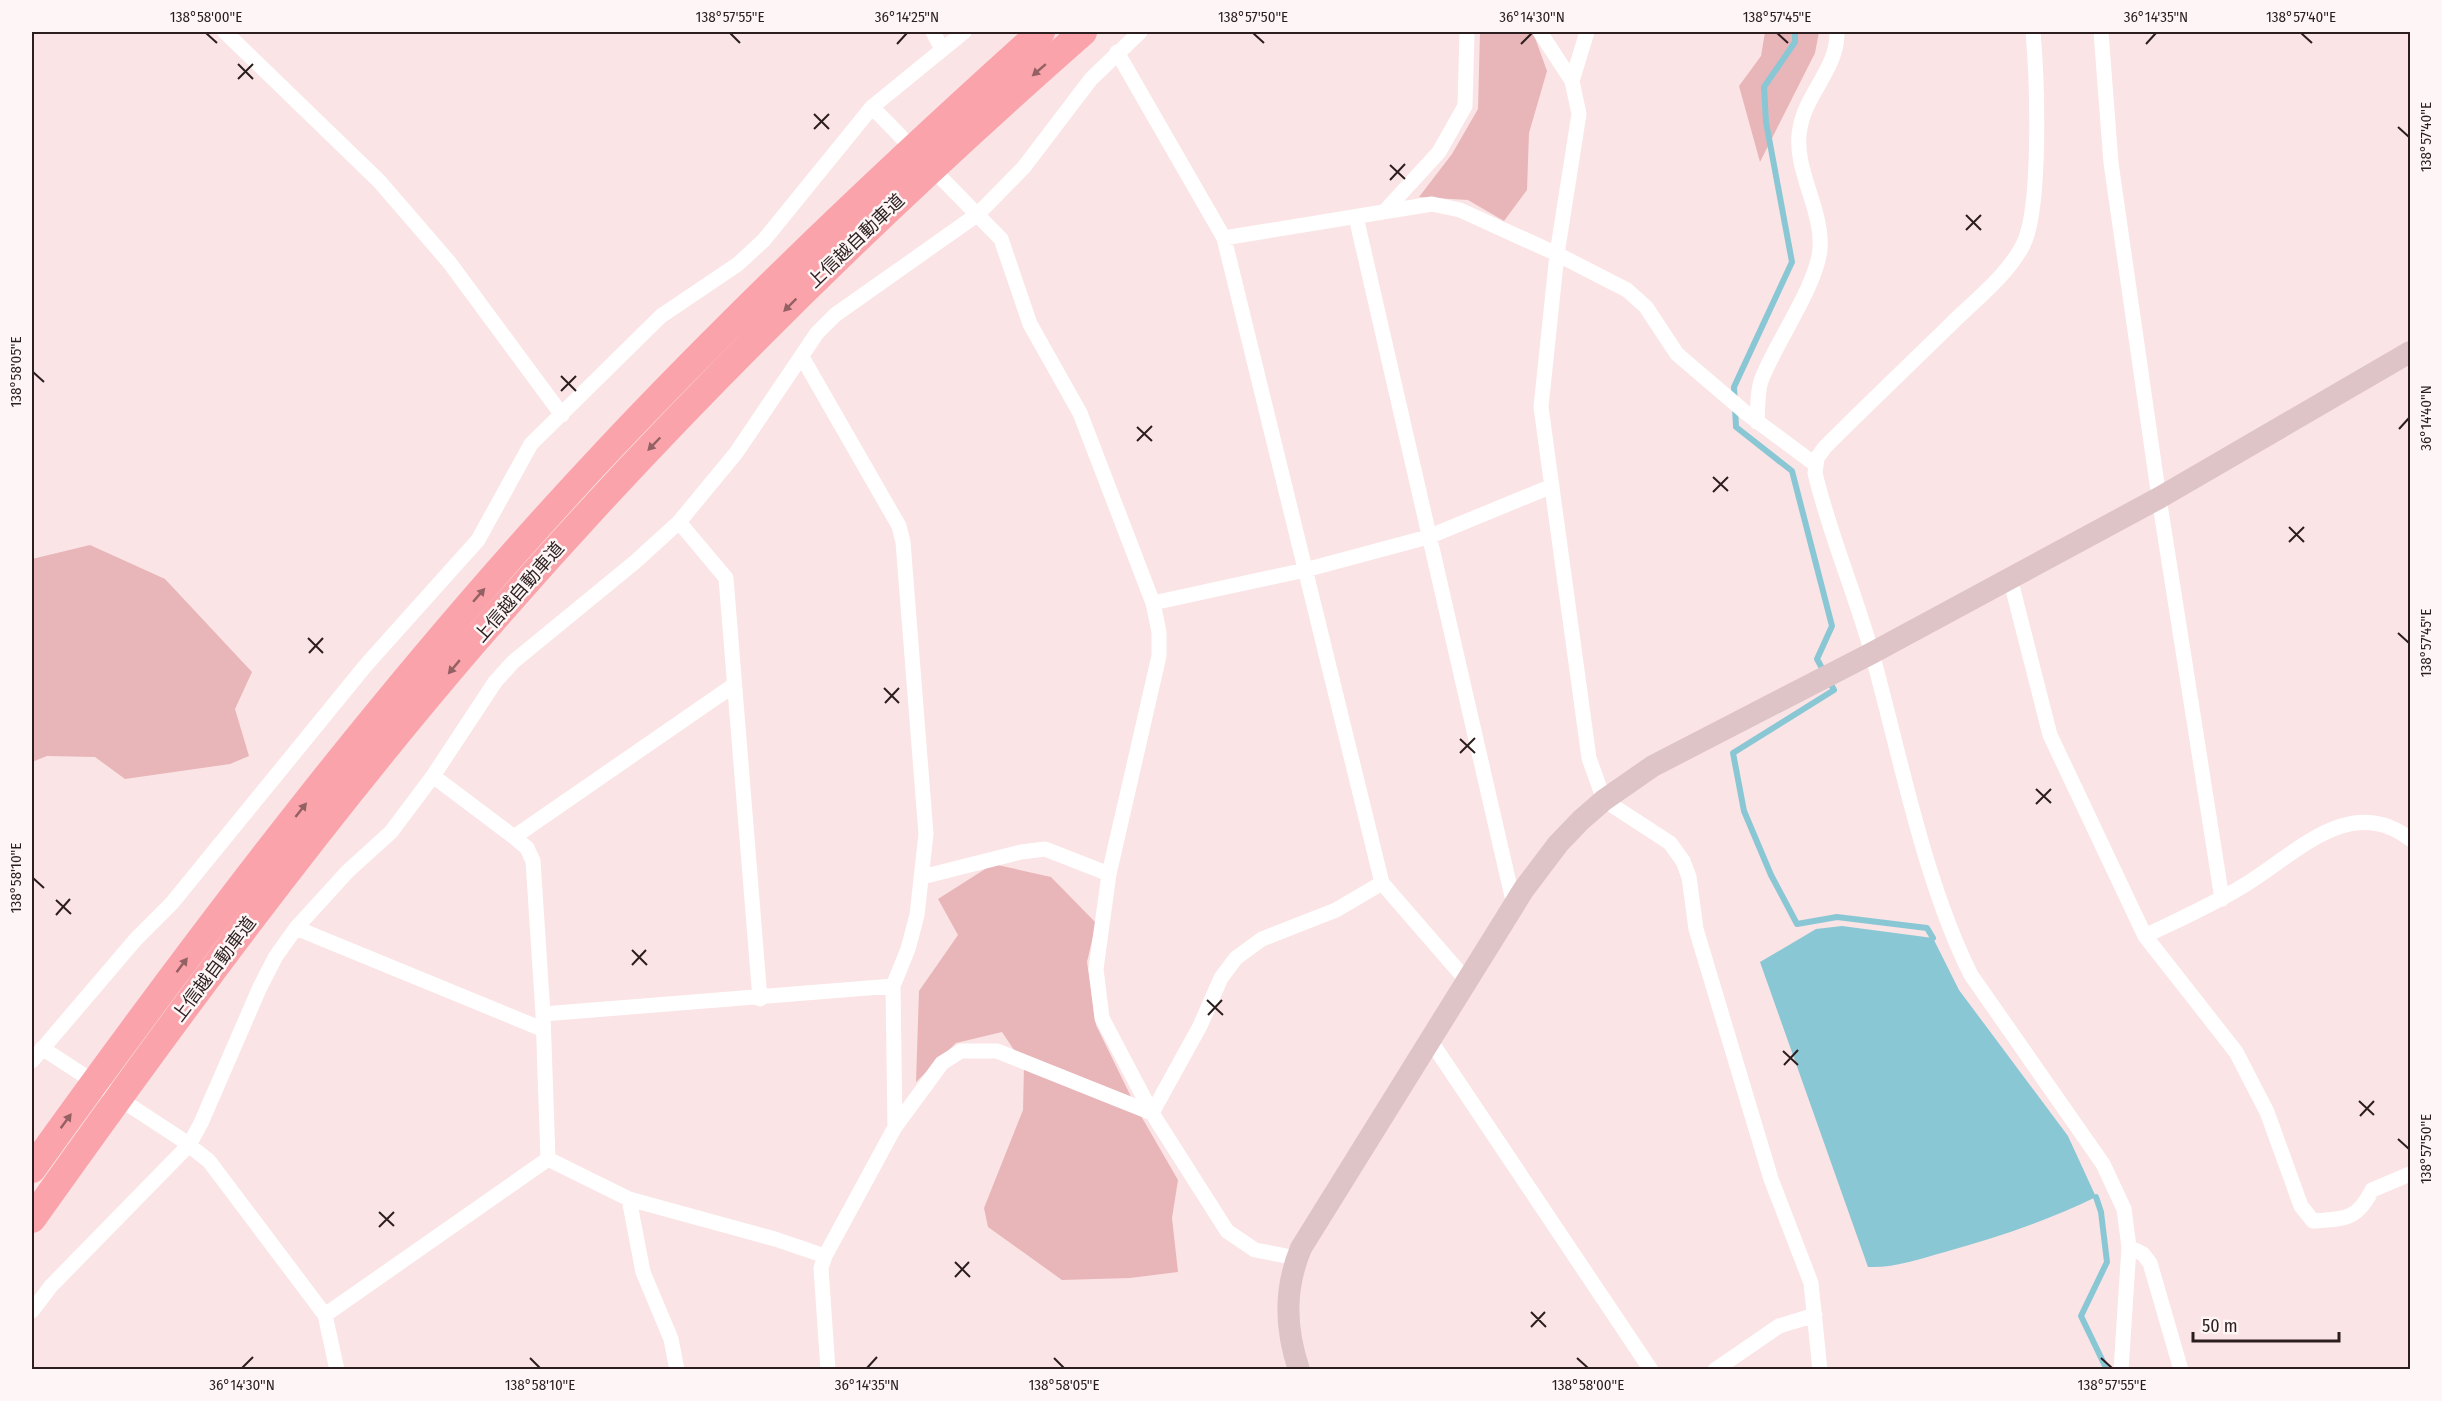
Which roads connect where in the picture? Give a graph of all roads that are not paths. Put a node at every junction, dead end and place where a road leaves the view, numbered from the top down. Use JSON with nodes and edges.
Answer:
{"nodes":[{"id":1,"x":225,"y":32,"type":"edge"},
{"id":2,"x":933,"y":32,"type":"edge"},
{"id":3,"x":964,"y":32,"type":"edge"},
{"id":4,"x":1041,"y":32,"type":"edge"},
{"id":5,"x":1083,"y":32,"type":"edge"},
{"id":6,"x":1140,"y":32,"type":"edge"},
{"id":7,"x":1467,"y":32,"type":"edge"},
{"id":8,"x":1540,"y":32,"type":"edge"},
{"id":9,"x":1587,"y":32,"type":"edge"},
{"id":10,"x":1837,"y":32,"type":"edge"},
{"id":11,"x":2033,"y":32,"type":"edge"},
{"id":12,"x":2102,"y":32,"type":"edge"},
{"id":13,"x":942,"y":49,"type":"junction"},
{"id":14,"x":1117,"y":52,"type":"junction"},
{"id":15,"x":1572,"y":81,"type":"junction"},
{"id":16,"x":876,"y":111,"type":"junction"},
{"id":17,"x":975,"y":211,"type":"junction"},
{"id":18,"x":1383,"y":212,"type":"junction"},
{"id":19,"x":1356,"y":217,"type":"junction"},
{"id":20,"x":1224,"y":238,"type":"junction"},
{"id":21,"x":1557,"y":254,"type":"junction"},
{"id":22,"x":2410,"y":352,"type":"edge"},
{"id":23,"x":802,"y":357,"type":"junction"},
{"id":24,"x":562,"y":415,"type":"junction"},
{"id":25,"x":1751,"y":417,"type":"junction"},
{"id":26,"x":1816,"y":465,"type":"junction"},
{"id":27,"x":1552,"y":486,"type":"junction"},
{"id":28,"x":2159,"y":498,"type":"junction"},
{"id":29,"x":679,"y":522,"type":"junction"},
{"id":30,"x":1428,"y":537,"type":"junction"},
{"id":31,"x":1305,"y":570,"type":"junction"},
{"id":32,"x":2010,"y":578,"type":"junction"},
{"id":33,"x":1153,"y":603,"type":"junction"},
{"id":34,"x":1872,"y":653,"type":"junction"},
{"id":35,"x":734,"y":685,"type":"junction"},
{"id":36,"x":433,"y":776,"type":"junction"},
{"id":37,"x":1604,"y":800,"type":"junction"},
{"id":38,"x":514,"y":837,"type":"junction"},
{"id":39,"x":2410,"y":839,"type":"edge"},
{"id":40,"x":1109,"y":874,"type":"junction"},
{"id":41,"x":922,"y":877,"type":"junction"},
{"id":42,"x":1382,"y":883,"type":"junction"},
{"id":43,"x":2222,"y":898,"type":"junction"},
{"id":44,"x":1514,"y":905,"type":"junction"},
{"id":45,"x":296,"y":928,"type":"junction"},
{"id":46,"x":2145,"y":936,"type":"junction"},
{"id":47,"x":1467,"y":981,"type":"junction"},
{"id":48,"x":893,"y":986,"type":"junction"},
{"id":49,"x":760,"y":999,"type":"junction"},
{"id":50,"x":543,"y":1022,"type":"junction"},
{"id":51,"x":1430,"y":1040,"type":"junction"},
{"id":52,"x":48,"y":1052,"type":"junction"},
{"id":53,"x":32,"y":1061,"type":"edge"},
{"id":54,"x":1152,"y":1113,"type":"junction"},
{"id":55,"x":895,"y":1127,"type":"junction"},
{"id":56,"x":185,"y":1142,"type":"junction"},
{"id":57,"x":548,"y":1159,"type":"junction"},
{"id":58,"x":32,"y":1169,"type":"edge"},
{"id":59,"x":2410,"y":1174,"type":"edge"},
{"id":60,"x":629,"y":1199,"type":"junction"},
{"id":61,"x":32,"y":1219,"type":"edge"},
{"id":62,"x":2129,"y":1247,"type":"junction"},
{"id":63,"x":825,"y":1256,"type":"junction"},
{"id":64,"x":1297,"y":1258,"type":"junction"},
{"id":65,"x":32,"y":1311,"type":"edge"},
{"id":66,"x":326,"y":1315,"type":"junction"},
{"id":67,"x":1815,"y":1315,"type":"junction"},
{"id":68,"x":337,"y":1370,"type":"edge"},
{"id":69,"x":677,"y":1370,"type":"edge"},
{"id":70,"x":828,"y":1370,"type":"edge"},
{"id":71,"x":1299,"y":1370,"type":"edge"},
{"id":72,"x":1651,"y":1370,"type":"edge"},
{"id":73,"x":1715,"y":1370,"type":"edge"},
{"id":74,"x":1820,"y":1370,"type":"edge"},
{"id":75,"x":2121,"y":1370,"type":"edge"},
{"id":76,"x":2181,"y":1370,"type":"edge"}],
"edges":[{"from":1,"to":24,"type":"street"},
{"from":2,"to":13,"type":"street"},
{"from":3,"to":13,"type":"street"},
{"from":58,"to":4,"type":"highway","name":"上信越自動車道","one_way":true},
{"from":5,"to":61,"type":"highway","name":"上信越自動車道","one_way":true},
{"from":6,"to":14,"type":"street"},
{"from":7,"to":18,"type":"street"},
{"from":8,"to":15,"type":"street"},
{"from":9,"to":15,"type":"street"},
{"from":10,"to":25,"type":"street"},
{"from":11,"to":26,"type":"street"},
{"from":12,"to":28,"type":"street"},
{"from":13,"to":16,"type":"street"},
{"from":14,"to":17,"type":"street"},
{"from":14,"to":20,"type":"street"},
{"from":15,"to":21,"type":"street"},
{"from":16,"to":17,"type":"street"},
{"from":16,"to":24,"type":"street"},
{"from":17,"to":23,"type":"street"},
{"from":17,"to":33,"type":"street"},
{"from":18,"to":19,"type":"street"},
{"from":18,"to":21,"type":"street"},
{"from":19,"to":20,"type":"street"},
{"from":19,"to":30,"type":"street"},
{"from":20,"to":31,"type":"street"},
{"from":21,"to":25,"type":"street"},
{"from":21,"to":27,"type":"street"},
{"from":22,"to":28,"type":"street"},
{"from":23,"to":29,"type":"street"},
{"from":23,"to":41,"type":"street"},
{"from":24,"to":52,"type":"street"},
{"from":25,"to":26,"type":"street"},
{"from":26,"to":34,"type":"street"},
{"from":27,"to":30,"type":"street"},
{"from":27,"to":37,"type":"street"},
{"from":28,"to":32,"type":"street"},
{"from":28,"to":43,"type":"street"},
{"from":29,"to":35,"type":"street"},
{"from":29,"to":36,"type":"street"},
{"from":30,"to":31,"type":"street"},
{"from":30,"to":44,"type":"street"},
{"from":31,"to":33,"type":"street"},
{"from":31,"to":42,"type":"street"},
{"from":32,"to":34,"type":"street"},
{"from":32,"to":46,"type":"street"},
{"from":33,"to":40,"type":"street"},
{"from":34,"to":37,"type":"street"},
{"from":34,"to":62,"type":"street"},
{"from":35,"to":38,"type":"street"},
{"from":35,"to":49,"type":"street"},
{"from":36,"to":38,"type":"street"},
{"from":36,"to":45,"type":"street"},
{"from":37,"to":44,"type":"street"},
{"from":37,"to":67,"type":"street"},
{"from":38,"to":50,"type":"street"},
{"from":39,"to":43,"type":"street"},
{"from":40,"to":41,"type":"street"},
{"from":40,"to":54,"type":"street"},
{"from":41,"to":48,"type":"street"},
{"from":42,"to":47,"type":"street"},
{"from":42,"to":54,"type":"street"},
{"from":43,"to":46,"type":"street"},
{"from":44,"to":47,"type":"street"},
{"from":45,"to":50,"type":"street"},
{"from":45,"to":56,"type":"street"},
{"from":46,"to":59,"type":"street"},
{"from":47,"to":51,"type":"street"},
{"from":48,"to":49,"type":"street"},
{"from":48,"to":55,"type":"street"},
{"from":49,"to":50,"type":"street"},
{"from":50,"to":57,"type":"street"},
{"from":51,"to":64,"type":"street"},
{"from":51,"to":72,"type":"street"},
{"from":52,"to":53,"type":"street"},
{"from":52,"to":56,"type":"street"},
{"from":54,"to":55,"type":"street"},
{"from":54,"to":64,"type":"street"},
{"from":55,"to":63,"type":"street"},
{"from":56,"to":65,"type":"street"},
{"from":56,"to":66,"type":"street"},
{"from":57,"to":60,"type":"street"},
{"from":57,"to":66,"type":"street"},
{"from":60,"to":63,"type":"street"},
{"from":60,"to":69,"type":"street"},
{"from":62,"to":75,"type":"street"},
{"from":62,"to":76,"type":"street"},
{"from":63,"to":70,"type":"street"},
{"from":64,"to":71,"type":"street"},
{"from":66,"to":68,"type":"street"},
{"from":67,"to":73,"type":"street"},
{"from":67,"to":74,"type":"street"}]}
